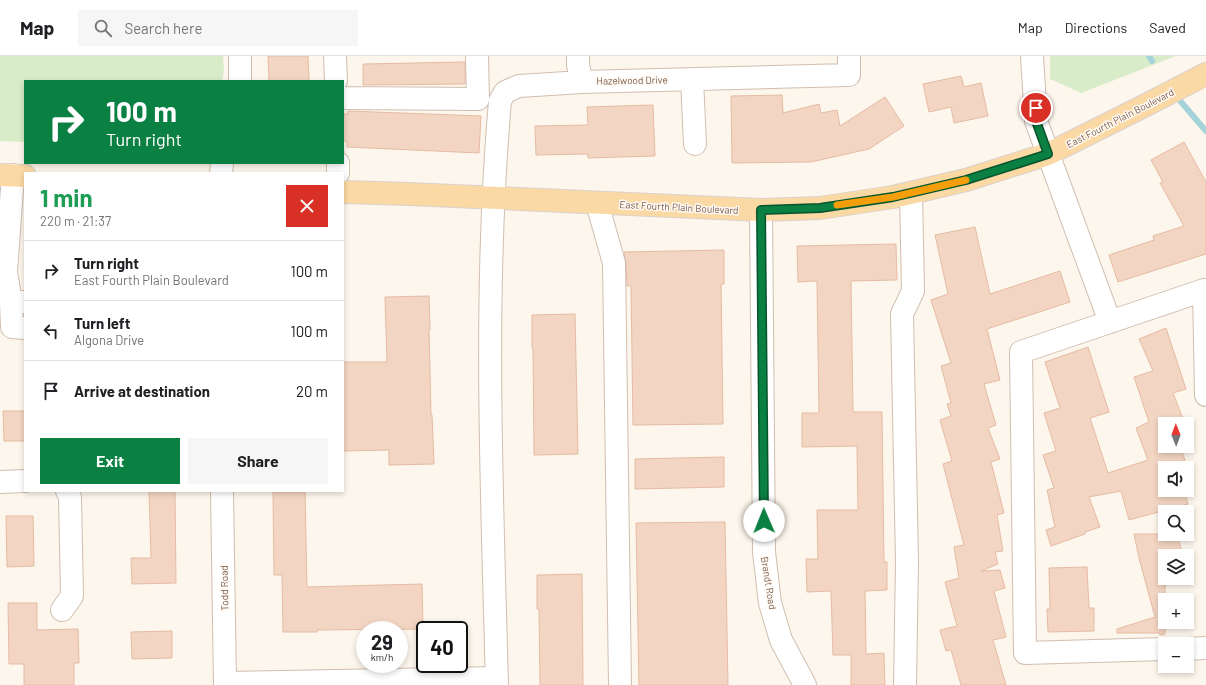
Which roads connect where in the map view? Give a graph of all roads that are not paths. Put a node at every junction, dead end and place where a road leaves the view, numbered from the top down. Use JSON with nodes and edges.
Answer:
{"nodes":[{"id":1,"x":240,"y":56,"type":"edge"},
{"id":2,"x":335,"y":56,"type":"edge"},
{"id":3,"x":477,"y":56,"type":"edge"},
{"id":4,"x":578,"y":56,"type":"edge"},
{"id":5,"x":849,"y":56,"type":"edge"},
{"id":6,"x":1032,"y":56,"type":"edge"},
{"id":7,"x":1206,"y":74,"type":"edge"},
{"id":8,"x":692,"y":79,"type":"junction"},
{"id":9,"x":240,"y":80,"type":"edge"},
{"id":10,"x":336,"y":80,"type":"edge"},
{"id":11,"x":582,"y":82,"type":"junction"},
{"id":12,"x":344,"y":98,"type":"edge"},
{"id":13,"x":694,"y":144,"type":"dead end"},
{"id":14,"x":1048,"y":154,"type":"junction"},
{"id":15,"x":13,"y":175,"type":"edge"},
{"id":16,"x":344,"y":192,"type":"edge"},
{"id":17,"x":911,"y":193,"type":"junction"},
{"id":18,"x":493,"y":198,"type":"junction"},
{"id":19,"x":597,"y":203,"type":"junction"},
{"id":20,"x":761,"y":210,"type":"junction"},
{"id":21,"x":9,"y":232,"type":"edge"},
{"id":22,"x":3,"y":272,"type":"edge"},
{"id":23,"x":18,"y":302,"type":"edge"},
{"id":24,"x":1110,"y":322,"type":"junction"},
{"id":25,"x":12,"y":327,"type":"edge"},
{"id":26,"x":1206,"y":395,"type":"edge"},
{"id":27,"x":24,"y":481,"type":"edge"},
{"id":28,"x":0,"y":482,"type":"edge"},
{"id":29,"x":68,"y":492,"type":"edge"},
{"id":30,"x":222,"y":492,"type":"edge"},
{"id":31,"x":62,"y":610,"type":"dead end"},
{"id":32,"x":1206,"y":648,"type":"edge"},
{"id":33,"x":1158,"y":649,"type":"edge"},
{"id":34,"x":1194,"y":649,"type":"edge"},
{"id":35,"x":497,"y":681,"type":"edge"},
{"id":36,"x":225,"y":684,"type":"edge"},
{"id":37,"x":620,"y":685,"type":"edge"},
{"id":38,"x":805,"y":685,"type":"edge"},
{"id":39,"x":905,"y":685,"type":"edge"}],
"edges":[{"from":1,"to":9,"type":"street"},
{"from":2,"to":10,"type":"street"},
{"from":3,"to":12,"type":"street"},
{"from":4,"to":11,"type":"street"},
{"from":5,"to":8,"type":"street","name":"Hazelwood Drive"},
{"from":6,"to":14,"type":"street"},
{"from":7,"to":14,"type":"main road","name":"East Fourth Plain Boulevard"},
{"from":8,"to":11,"type":"street","name":"Hazelwood Drive"},
{"from":8,"to":13,"type":"street"},
{"from":11,"to":18,"type":"street","name":"Hazelwood Drive"},
{"from":14,"to":17,"type":"main road","name":"East Fourth Plain Boulevard"},
{"from":14,"to":24,"type":"street"},
{"from":15,"to":21,"type":"street"},
{"from":16,"to":18,"type":"main road","name":"East Fourth Plain Boulevard"},
{"from":17,"to":20,"type":"main road","name":"East Fourth Plain Boulevard"},
{"from":17,"to":39,"type":"street"},
{"from":18,"to":19,"type":"main road","name":"East Fourth Plain Boulevard"},
{"from":18,"to":35,"type":"street","name":"Hazelwood Drive"},
{"from":19,"to":20,"type":"main road","name":"East Fourth Plain Boulevard"},
{"from":19,"to":37,"type":"street"},
{"from":20,"to":38,"type":"street","name":"Brandt Road"},
{"from":21,"to":22,"type":"street"},
{"from":22,"to":23,"type":"street"},
{"from":23,"to":25,"type":"street"},
{"from":24,"to":26,"type":"street"},
{"from":24,"to":33,"type":"street"},
{"from":27,"to":28,"type":"street"},
{"from":29,"to":31,"type":"street"},
{"from":30,"to":36,"type":"street","name":"Todd Road"},
{"from":32,"to":34,"type":"street"},
{"from":35,"to":36,"type":"street"}]}
